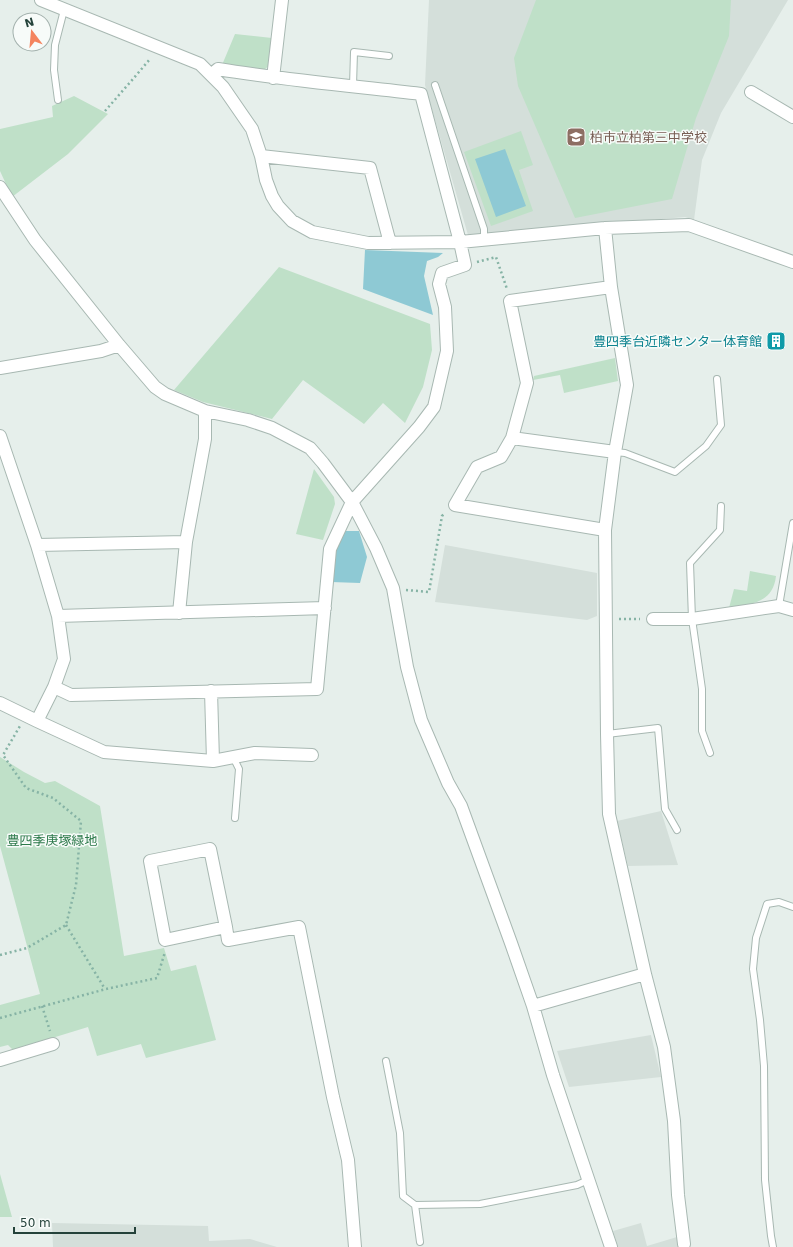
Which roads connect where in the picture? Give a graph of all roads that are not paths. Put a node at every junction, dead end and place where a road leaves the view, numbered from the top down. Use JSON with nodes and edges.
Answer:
{"nodes":[{"id":1,"x":41,"y":0,"type":"edge"},
{"id":2,"x":282,"y":0,"type":"edge"},
{"id":3,"x":64,"y":10,"type":"junction"},
{"id":4,"x":389,"y":56,"type":"dead end"},
{"id":5,"x":212,"y":74,"type":"junction"},
{"id":6,"x":273,"y":78,"type":"junction"},
{"id":7,"x":353,"y":86,"type":"junction"},
{"id":8,"x":435,"y":86,"type":"dead end"},
{"id":9,"x":751,"y":92,"type":"dead end"},
{"id":10,"x":58,"y":100,"type":"dead end"},
{"id":11,"x":793,"y":117,"type":"edge"},
{"id":12,"x":261,"y":156,"type":"junction"},
{"id":13,"x":0,"y":187,"type":"edge"},
{"id":14,"x":605,"y":228,"type":"junction"},
{"id":15,"x":484,"y":240,"type":"junction"},
{"id":16,"x":390,"y":242,"type":"junction"},
{"id":17,"x":460,"y":242,"type":"junction"},
{"id":18,"x":793,"y":262,"type":"edge"},
{"id":19,"x":611,"y":287,"type":"junction"},
{"id":20,"x":119,"y":346,"type":"junction"},
{"id":21,"x":0,"y":368,"type":"edge"},
{"id":22,"x":717,"y":379,"type":"dead end"},
{"id":23,"x":205,"y":411,"type":"junction"},
{"id":24,"x":0,"y":436,"type":"edge"},
{"id":25,"x":512,"y":438,"type":"junction"},
{"id":26,"x":615,"y":452,"type":"junction"},
{"id":27,"x":352,"y":502,"type":"junction"},
{"id":28,"x":721,"y":506,"type":"dead end"},
{"id":29,"x":793,"y":523,"type":"edge"},
{"id":30,"x":606,"y":530,"type":"junction"},
{"id":31,"x":186,"y":542,"type":"junction"},
{"id":32,"x":37,"y":545,"type":"junction"},
{"id":33,"x":779,"y":606,"type":"junction"},
{"id":34,"x":324,"y":608,"type":"junction"},
{"id":35,"x":793,"y":610,"type":"edge"},
{"id":36,"x":179,"y":613,"type":"junction"},
{"id":37,"x":58,"y":616,"type":"junction"},
{"id":38,"x":653,"y":619,"type":"road end"},
{"id":39,"x":692,"y":619,"type":"junction"},
{"id":40,"x":54,"y":687,"type":"junction"},
{"id":41,"x":212,"y":691,"type":"junction"},
{"id":42,"x":0,"y":703,"type":"edge"},
{"id":43,"x":32,"y":719,"type":"junction"},
{"id":44,"x":607,"y":734,"type":"junction"},
{"id":45,"x":710,"y":753,"type":"dead end"},
{"id":46,"x":312,"y":755,"type":"dead end"},
{"id":47,"x":233,"y":757,"type":"junction"},
{"id":48,"x":213,"y":761,"type":"junction"},
{"id":49,"x":235,"y":818,"type":"dead end"},
{"id":50,"x":677,"y":830,"type":"dead end"},
{"id":51,"x":793,"y":907,"type":"edge"},
{"id":52,"x":226,"y":927,"type":"junction"},
{"id":53,"x":645,"y":974,"type":"junction"},
{"id":54,"x":533,"y":1006,"type":"junction"},
{"id":55,"x":54,"y":1044,"type":"road end"},
{"id":56,"x":0,"y":1060,"type":"edge"},
{"id":57,"x":386,"y":1061,"type":"dead end"},
{"id":58,"x":588,"y":1180,"type":"junction"},
{"id":59,"x":415,"y":1205,"type":"junction"},
{"id":60,"x":420,"y":1242,"type":"dead end"},
{"id":61,"x":684,"y":1244,"type":"dead end"},
{"id":62,"x":355,"y":1247,"type":"edge"},
{"id":63,"x":611,"y":1247,"type":"edge"},
{"id":64,"x":773,"y":1247,"type":"edge"}],
"edges":[{"from":1,"to":3,"type":"street"},
{"from":2,"to":6,"type":"street"},
{"from":3,"to":5,"type":"street"},
{"from":3,"to":10,"type":"lane"},
{"from":4,"to":7,"type":"lane"},
{"from":5,"to":6,"type":"street"},
{"from":5,"to":12,"type":"street"},
{"from":6,"to":7,"type":"street"},
{"from":7,"to":17,"type":"street"},
{"from":8,"to":15,"type":"lane"},
{"from":9,"to":11,"type":"street"},
{"from":12,"to":16,"type":"street"},
{"from":12,"to":16,"type":"street"},
{"from":13,"to":20,"type":"street"},
{"from":14,"to":15,"type":"street"},
{"from":14,"to":18,"type":"street"},
{"from":14,"to":19,"type":"street"},
{"from":15,"to":17,"type":"street"},
{"from":16,"to":17,"type":"street"},
{"from":17,"to":27,"type":"street"},
{"from":19,"to":25,"type":"street"},
{"from":19,"to":26,"type":"street"},
{"from":20,"to":21,"type":"street"},
{"from":20,"to":23,"type":"street"},
{"from":22,"to":26,"type":"lane"},
{"from":23,"to":27,"type":"street"},
{"from":23,"to":31,"type":"street"},
{"from":24,"to":32,"type":"street"},
{"from":25,"to":26,"type":"street"},
{"from":25,"to":30,"type":"street"},
{"from":26,"to":30,"type":"street"},
{"from":27,"to":34,"type":"street"},
{"from":27,"to":54,"type":"street"},
{"from":28,"to":39,"type":"lane"},
{"from":29,"to":33,"type":"lane"},
{"from":30,"to":44,"type":"street"},
{"from":31,"to":32,"type":"street"},
{"from":31,"to":36,"type":"street"},
{"from":32,"to":37,"type":"street"},
{"from":33,"to":35,"type":"street"},
{"from":33,"to":39,"type":"street"},
{"from":34,"to":36,"type":"street"},
{"from":34,"to":41,"type":"street"},
{"from":36,"to":37,"type":"street"},
{"from":37,"to":40,"type":"street"},
{"from":38,"to":39,"type":"street"},
{"from":39,"to":45,"type":"lane"},
{"from":40,"to":41,"type":"street"},
{"from":40,"to":43,"type":"street"},
{"from":41,"to":48,"type":"street"},
{"from":42,"to":43,"type":"street"},
{"from":43,"to":48,"type":"street"},
{"from":44,"to":50,"type":"lane"},
{"from":44,"to":53,"type":"street"},
{"from":46,"to":47,"type":"street"},
{"from":47,"to":48,"type":"street"},
{"from":47,"to":49,"type":"lane"},
{"from":51,"to":64,"type":"lane"},
{"from":52,"to":52,"type":"street"},
{"from":52,"to":62,"type":"street"},
{"from":53,"to":54,"type":"street"},
{"from":53,"to":61,"type":"street"},
{"from":54,"to":58,"type":"street"},
{"from":55,"to":56,"type":"street"},
{"from":57,"to":59,"type":"lane"},
{"from":58,"to":59,"type":"lane"},
{"from":58,"to":63,"type":"street"},
{"from":59,"to":60,"type":"lane"}]}
